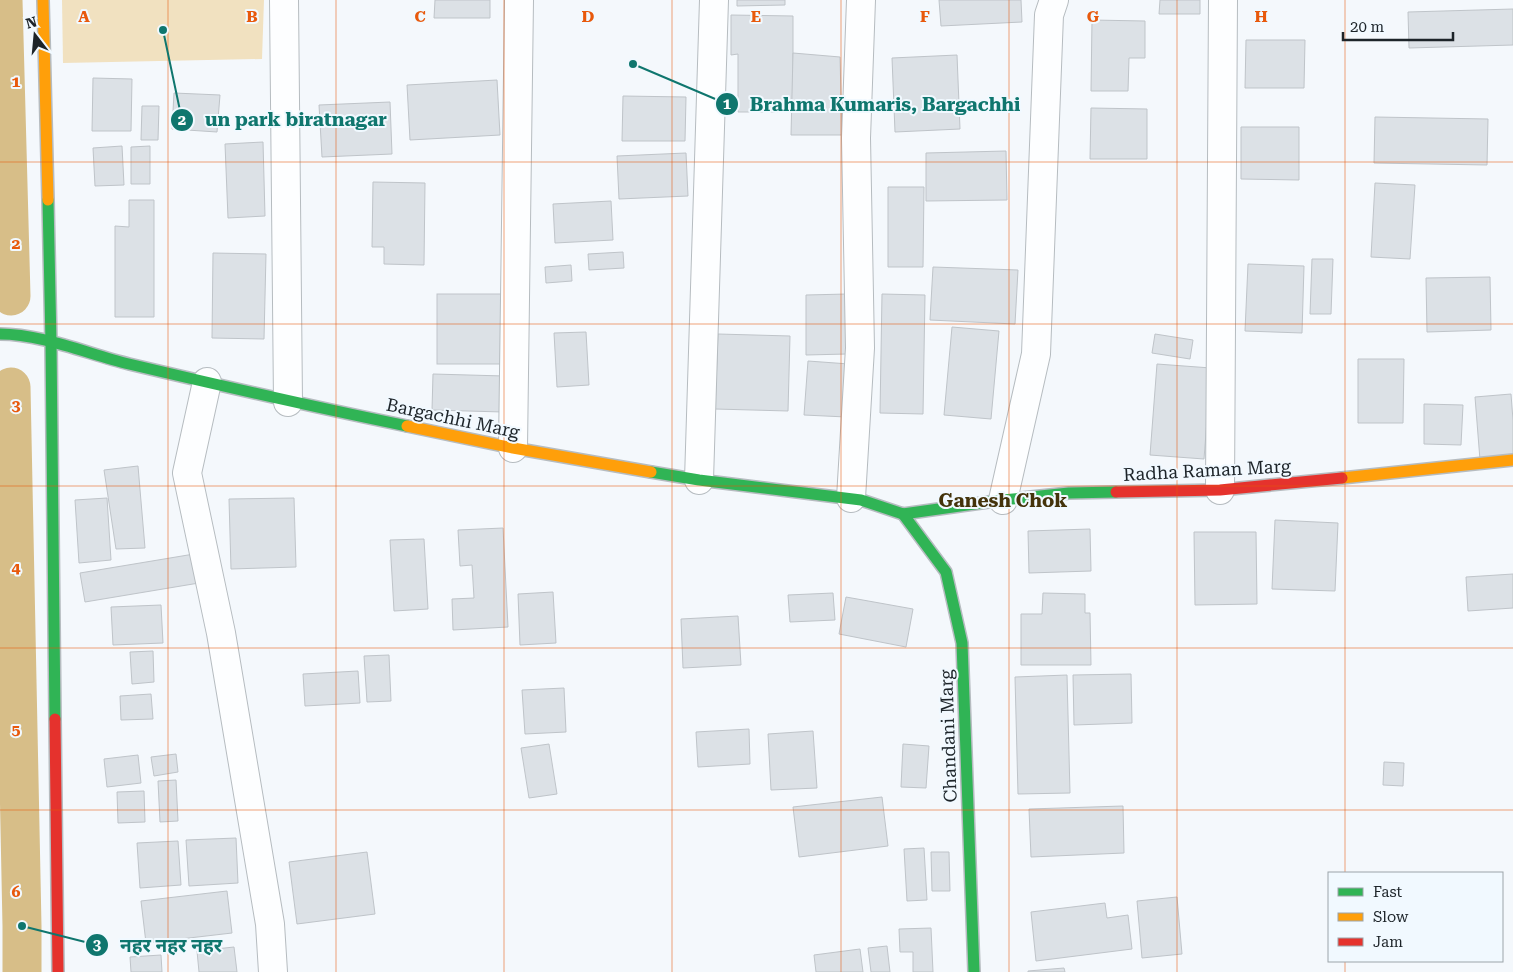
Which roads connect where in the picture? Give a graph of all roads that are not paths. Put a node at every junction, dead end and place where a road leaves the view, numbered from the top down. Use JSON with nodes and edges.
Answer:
{"nodes":[{"id":1,"x":43,"y":0,"type":"edge"},
{"id":2,"x":284,"y":0,"type":"edge"},
{"id":3,"x":519,"y":0,"type":"edge"},
{"id":4,"x":714,"y":0,"type":"edge"},
{"id":5,"x":861,"y":0,"type":"edge"},
{"id":6,"x":1054,"y":0,"type":"edge"},
{"id":7,"x":1223,"y":0,"type":"edge"},
{"id":8,"x":0,"y":334,"type":"edge"},
{"id":9,"x":51,"y":343,"type":"junction"},
{"id":10,"x":207,"y":382,"type":"junction"},
{"id":11,"x":288,"y":402,"type":"junction"},
{"id":12,"x":513,"y":448,"type":"junction"},
{"id":13,"x":1513,"y":460,"type":"edge"},
{"id":14,"x":699,"y":480,"type":"junction"},
{"id":15,"x":1220,"y":490,"type":"junction"},
{"id":16,"x":851,"y":498,"type":"junction"},
{"id":17,"x":1003,"y":500,"type":"junction"},
{"id":18,"x":903,"y":514,"type":"junction"},
{"id":19,"x":58,"y":972,"type":"edge"},
{"id":20,"x":273,"y":972,"type":"edge"},
{"id":21,"x":974,"y":972,"type":"edge"}],
"edges":[{"from":1,"to":9,"type":"street"},
{"from":2,"to":11,"type":"street"},
{"from":3,"to":12,"type":"street"},
{"from":4,"to":14,"type":"street"},
{"from":5,"to":16,"type":"street"},
{"from":6,"to":17,"type":"street"},
{"from":7,"to":15,"type":"street"},
{"from":8,"to":9,"type":"street","name":"Bargachhi Marg"},
{"from":9,"to":10,"type":"street","name":"Bargachhi Marg"},
{"from":9,"to":19,"type":"street"},
{"from":10,"to":11,"type":"street","name":"Bargachhi Marg"},
{"from":10,"to":20,"type":"street"},
{"from":11,"to":12,"type":"street","name":"Bargachhi Marg"},
{"from":12,"to":14,"type":"street","name":"Bargachhi Marg"},
{"from":13,"to":15,"type":"street","name":"Radha Raman Marg"},
{"from":14,"to":16,"type":"street","name":"Bargachhi Marg"},
{"from":15,"to":17,"type":"street","name":"Radha Raman Marg"},
{"from":16,"to":18,"type":"street","name":"Bargachhi Marg"},
{"from":17,"to":18,"type":"street","name":"Radha Raman Marg"},
{"from":18,"to":21,"type":"street","name":"Chandani Marg"}]}
